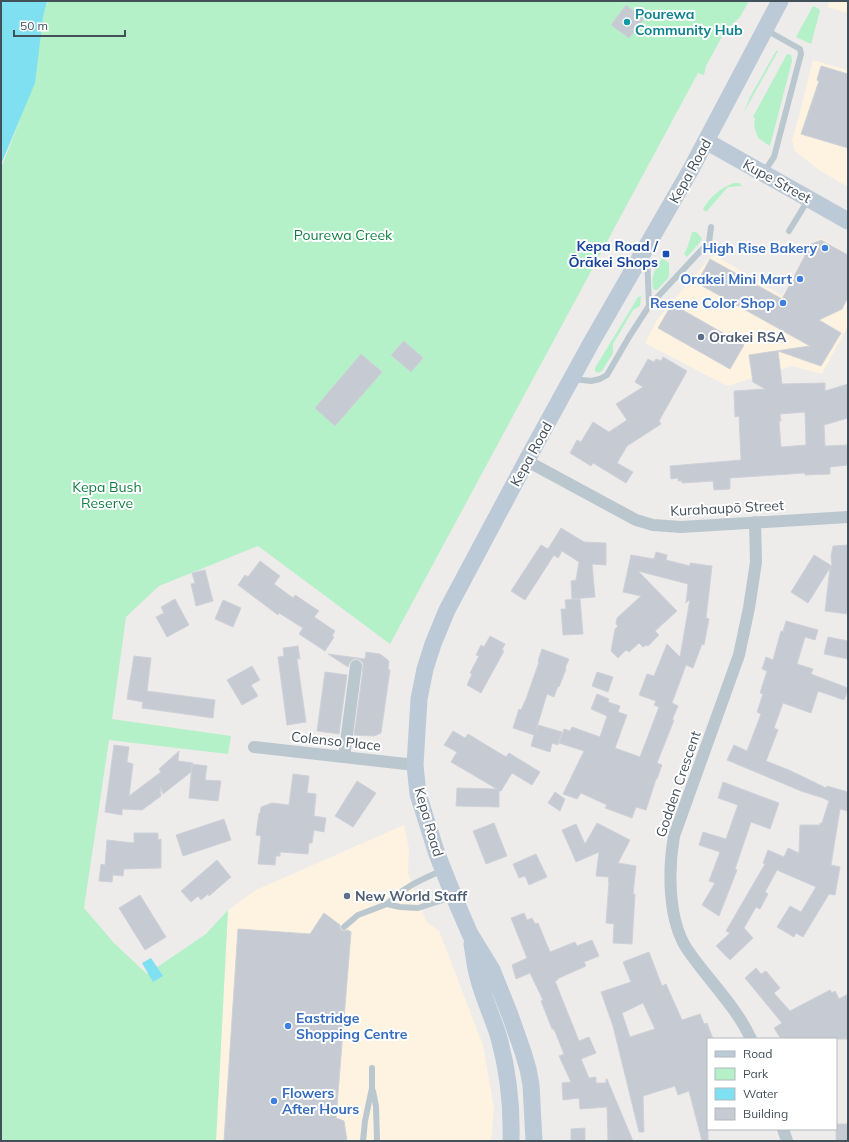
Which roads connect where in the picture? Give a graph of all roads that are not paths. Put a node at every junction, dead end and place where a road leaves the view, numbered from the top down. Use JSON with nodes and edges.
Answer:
{"nodes":[{"id":1,"x":780,"y":1,"type":"edge"},
{"id":2,"x":765,"y":29,"type":"junction"},
{"id":3,"x":706,"y":141,"type":"junction"},
{"id":4,"x":764,"y":174,"type":"junction"},
{"id":5,"x":808,"y":198,"type":"junction"},
{"id":6,"x":848,"y":221,"type":"edge"},
{"id":7,"x":711,"y":227,"type":"dead end"},
{"id":8,"x":789,"y":231,"type":"dead end"},
{"id":9,"x":646,"y":248,"type":"junction"},
{"id":10,"x":649,"y":306,"type":"junction"},
{"id":11,"x":572,"y":379,"type":"junction"},
{"id":12,"x":527,"y":461,"type":"junction"},
{"id":13,"x":848,"y":517,"type":"edge"},
{"id":14,"x":755,"y":522,"type":"junction"},
{"id":15,"x":356,"y":666,"type":"dead end"},
{"id":16,"x":254,"y":747,"type":"dead end"},
{"id":17,"x":344,"y":757,"type":"junction"},
{"id":18,"x":415,"y":766,"type":"junction"},
{"id":19,"x":444,"y":870,"type":"junction"},
{"id":20,"x":454,"y":897,"type":"junction"},
{"id":21,"x":387,"y":904,"type":"junction"},
{"id":22,"x":344,"y":927,"type":"dead end"},
{"id":23,"x":470,"y":934,"type":"junction"},
{"id":24,"x":750,"y":1038,"type":"edge"},
{"id":25,"x":372,"y":1068,"type":"dead end"},
{"id":26,"x":372,"y":1088,"type":"junction"},
{"id":27,"x":783,"y":1130,"type":"edge"},
{"id":28,"x":363,"y":1141,"type":"edge"},
{"id":29,"x":377,"y":1141,"type":"edge"},
{"id":30,"x":510,"y":1141,"type":"edge"},
{"id":31,"x":534,"y":1141,"type":"edge"},
{"id":32,"x":787,"y":1141,"type":"edge"}],
"edges":[{"from":1,"to":2,"type":"main road","name":"Kepa Road"},
{"from":2,"to":3,"type":"main road","name":"Kepa Road"},
{"from":2,"to":4,"type":"lane"},
{"from":3,"to":4,"type":"main road","name":"Kupe Street"},
{"from":3,"to":9,"type":"main road","name":"Kepa Road"},
{"from":4,"to":5,"type":"main road","name":"Kupe Street"},
{"from":5,"to":6,"type":"main road","name":"Kupe Street"},
{"from":5,"to":8,"type":"lane"},
{"from":7,"to":10,"type":"lane"},
{"from":9,"to":10,"type":"lane"},
{"from":9,"to":11,"type":"main road","name":"Kepa Road"},
{"from":10,"to":11,"type":"lane"},
{"from":11,"to":12,"type":"main road","name":"Kepa Road"},
{"from":12,"to":14,"type":"street","name":"Kurahaupō Street"},
{"from":12,"to":18,"type":"main road","name":"Kepa Road"},
{"from":13,"to":14,"type":"street","name":"Kurahaupō Street"},
{"from":14,"to":24,"type":"street","name":"Godden Crescent"},
{"from":15,"to":17,"type":"street"},
{"from":16,"to":17,"type":"street","name":"Colenso Place"},
{"from":17,"to":18,"type":"street","name":"Colenso Place"},
{"from":18,"to":19,"type":"main road","name":"Kepa Road"},
{"from":19,"to":20,"type":"main road","name":"Kepa Road"},
{"from":19,"to":21,"type":"lane"},
{"from":20,"to":21,"type":"lane"},
{"from":20,"to":23,"type":"main road","name":"Kepa Road"},
{"from":21,"to":22,"type":"lane"},
{"from":23,"to":30,"type":"main road","name":"Kepa Road"},
{"from":23,"to":31,"type":"main road","name":"Kepa Road"},
{"from":25,"to":26,"type":"lane"},
{"from":26,"to":28,"type":"lane"},
{"from":26,"to":29,"type":"lane"},
{"from":27,"to":32,"type":"street"}]}
